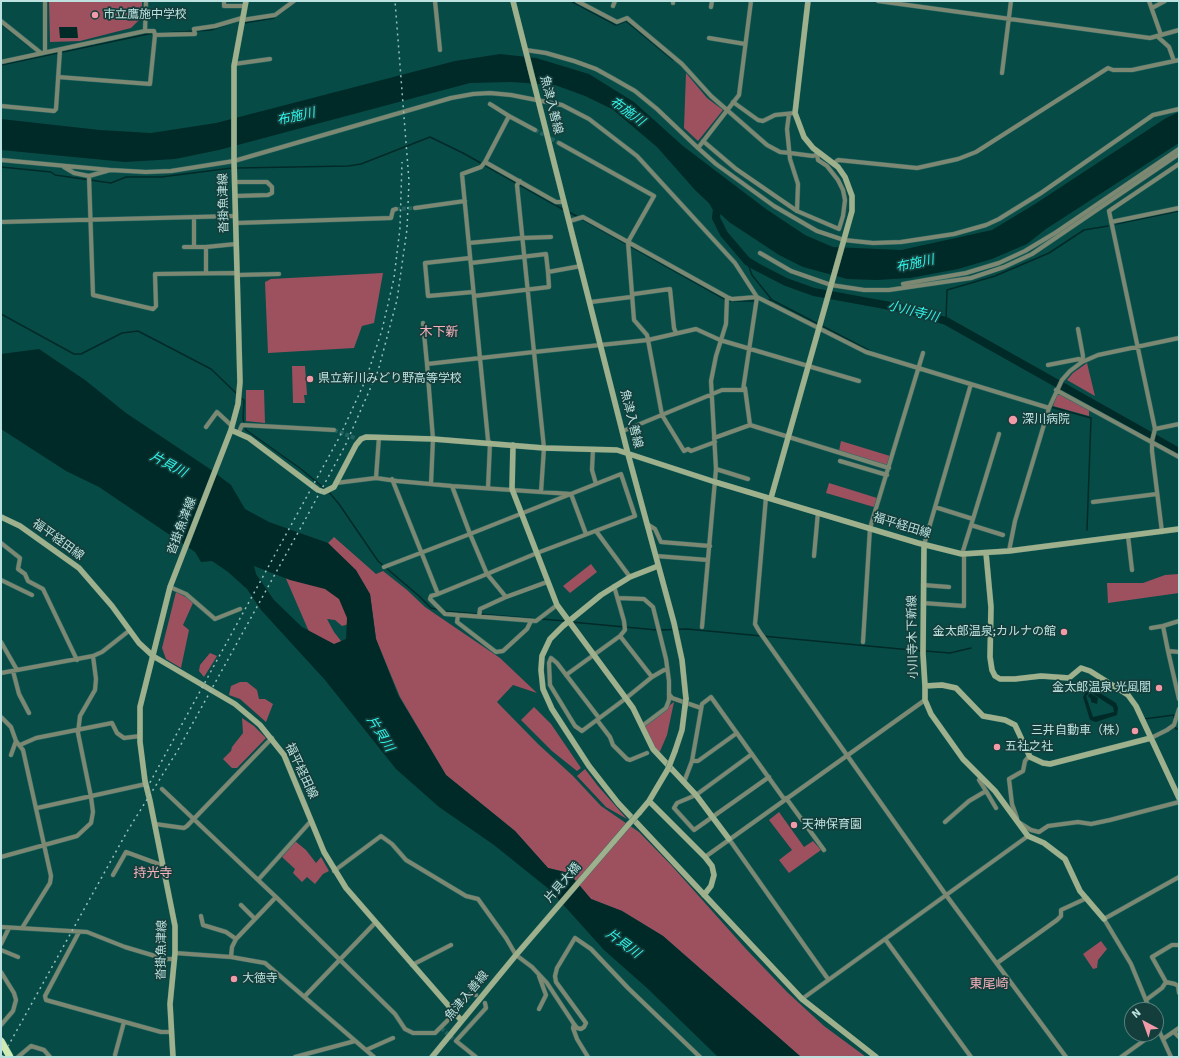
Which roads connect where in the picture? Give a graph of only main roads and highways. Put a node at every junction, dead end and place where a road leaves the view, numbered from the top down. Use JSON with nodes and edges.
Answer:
{"nodes":[{"id":1,"x":513,"y":1,"type":"edge"},
{"id":2,"x":808,"y":1,"type":"edge"},
{"id":3,"x":245,"y":4,"type":"edge"},
{"id":4,"x":232,"y":428,"type":"junction"},
{"id":5,"x":513,"y":446,"type":"junction"},
{"id":6,"x":628,"y":454,"type":"junction"},
{"id":7,"x":768,"y":497,"type":"junction"},
{"id":8,"x":1,"y":517,"type":"edge"},
{"id":9,"x":1179,"y":529,"type":"edge"},
{"id":10,"x":924,"y":545,"type":"junction"},
{"id":11,"x":986,"y":553,"type":"junction"},
{"id":12,"x":658,"y":566,"type":"junction"},
{"id":13,"x":567,"y":621,"type":"junction"},
{"id":14,"x":152,"y":656,"type":"junction"},
{"id":15,"x":925,"y":686,"type":"junction"},
{"id":16,"x":1151,"y":738,"type":"junction"},
{"id":17,"x":1179,"y":798,"type":"edge"},
{"id":18,"x":649,"y":801,"type":"junction"},
{"id":19,"x":624,"y":830,"type":"joint"},
{"id":20,"x":729,"y":839,"type":"road end"},
{"id":21,"x":704,"y":895,"type":"junction"},
{"id":22,"x":1104,"y":919,"type":"road end"},
{"id":23,"x":518,"y":953,"type":"joint"},
{"id":24,"x":461,"y":1020,"type":"junction"},
{"id":25,"x":1,"y":1041,"type":"edge"},
{"id":26,"x":10,"y":1057,"type":"edge"},
{"id":27,"x":173,"y":1057,"type":"edge"},
{"id":28,"x":432,"y":1057,"type":"edge"},
{"id":29,"x":876,"y":1057,"type":"edge"}],
"edges":[{"from":1,"to":6,"type":"main road","name":"魚津入善線"},
{"from":2,"to":7,"type":"main road"},
{"from":3,"to":4,"type":"main road","name":"沓掛魚津線"},
{"from":4,"to":5,"type":"main road","name":"福平経田線"},
{"from":4,"to":14,"type":"main road","name":"沓掛魚津線"},
{"from":5,"to":6,"type":"main road","name":"福平経田線"},
{"from":5,"to":13,"type":"main road"},
{"from":6,"to":7,"type":"main road","name":"福平経田線"},
{"from":6,"to":12,"type":"main road","name":"魚津入善線"},
{"from":7,"to":10,"type":"main road","name":"福平経田線"},
{"from":8,"to":14,"type":"main road","name":"福平経田線"},
{"from":9,"to":11,"type":"main road","name":"福平経田線"},
{"from":10,"to":11,"type":"main road","name":"福平経田線"},
{"from":10,"to":15,"type":"main road","name":"小川寺木下新線"},
{"from":11,"to":16,"type":"main road"},
{"from":12,"to":13,"type":"main road"},
{"from":12,"to":18,"type":"main road","name":"魚津入善線","bridge":true},
{"from":13,"to":20,"type":"main road"},
{"from":13,"to":21,"type":"main road"},
{"from":14,"to":24,"type":"main road","name":"福平経田線"},
{"from":14,"to":27,"type":"main road","name":"沓掛魚津線"},
{"from":15,"to":16,"type":"main road","name":"小川寺木下新線"},
{"from":15,"to":22,"type":"main road"},
{"from":16,"to":17,"type":"main road"},
{"from":18,"to":19,"type":"main road","name":"魚津入善線","bridge":true},
{"from":18,"to":21,"type":"main road"},
{"from":19,"to":23,"type":"main road","name":"片貝大橋"},
{"from":21,"to":29,"type":"main road"},
{"from":23,"to":24,"type":"main road","name":"魚津入善線"},
{"from":24,"to":28,"type":"main road","name":"魚津入善線"},
{"from":25,"to":26,"type":"highway","bridge":true}]}
